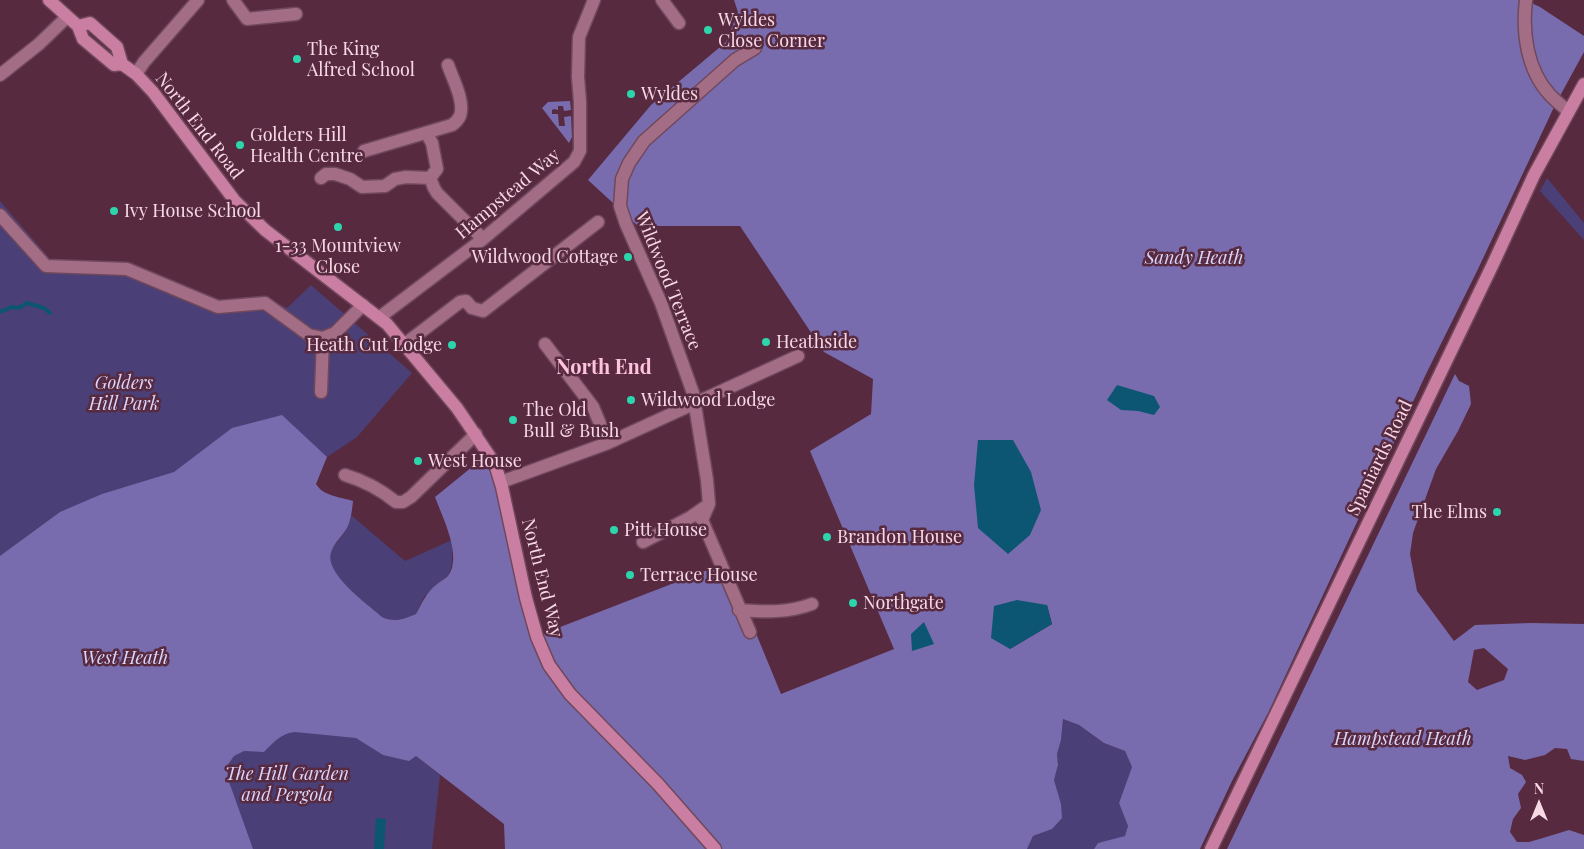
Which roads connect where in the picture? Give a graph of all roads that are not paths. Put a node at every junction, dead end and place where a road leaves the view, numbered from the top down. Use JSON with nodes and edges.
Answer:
{"nodes":[{"id":1,"x":49,"y":0,"type":"edge"},
{"id":2,"x":198,"y":0,"type":"edge"},
{"id":3,"x":233,"y":0,"type":"edge"},
{"id":4,"x":594,"y":0,"type":"edge"},
{"id":5,"x":662,"y":0,"type":"edge"},
{"id":6,"x":1526,"y":0,"type":"edge"},
{"id":7,"x":296,"y":14,"type":"dead end"},
{"id":8,"x":67,"y":17,"type":"junction"},
{"id":9,"x":679,"y":23,"type":"dead end"},
{"id":10,"x":755,"y":48,"type":"dead end"},
{"id":11,"x":448,"y":65,"type":"dead end"},
{"id":12,"x":136,"y":74,"type":"junction"},
{"id":13,"x":0,"y":75,"type":"edge"},
{"id":14,"x":1584,"y":84,"type":"edge"},
{"id":15,"x":1568,"y":111,"type":"junction"},
{"id":16,"x":427,"y":134,"type":"junction"},
{"id":17,"x":364,"y":151,"type":"dead end"},
{"id":18,"x":321,"y":178,"type":"dead end"},
{"id":19,"x":430,"y":178,"type":"junction"},
{"id":20,"x":0,"y":215,"type":"edge"},
{"id":21,"x":598,"y":222,"type":"dead end"},
{"id":22,"x":483,"y":239,"type":"junction"},
{"id":23,"x":363,"y":305,"type":"junction"},
{"id":24,"x":383,"y":321,"type":"junction"},
{"id":25,"x":323,"y":338,"type":"junction"},
{"id":26,"x":405,"y":344,"type":"junction"},
{"id":27,"x":545,"y":344,"type":"dead end"},
{"id":28,"x":798,"y":356,"type":"dead end"},
{"id":29,"x":321,"y":392,"type":"dead end"},
{"id":30,"x":695,"y":404,"type":"junction"},
{"id":31,"x":476,"y":434,"type":"junction"},
{"id":32,"x":608,"y":443,"type":"junction"},
{"id":33,"x":345,"y":475,"type":"dead end"},
{"id":34,"x":501,"y":482,"type":"junction"},
{"id":35,"x":708,"y":505,"type":"junction"},
{"id":36,"x":643,"y":542,"type":"dead end"},
{"id":37,"x":812,"y":604,"type":"dead end"},
{"id":38,"x":740,"y":610,"type":"junction"},
{"id":39,"x":750,"y":632,"type":"dead end"},
{"id":40,"x":714,"y":848,"type":"edge"},
{"id":41,"x":1211,"y":849,"type":"edge"}],
"edges":[{"from":1,"to":8,"type":"main road","name":"North End Road"},
{"from":2,"to":12,"type":"street"},
{"from":3,"to":7,"type":"street"},
{"from":4,"to":22,"type":"street","name":"Hampstead Way"},
{"from":5,"to":9,"type":"street"},
{"from":6,"to":15,"type":"street"},
{"from":8,"to":12,"type":"main road","name":"North End Road"},
{"from":8,"to":13,"type":"street"},
{"from":10,"to":30,"type":"street","name":"Wildwood Terrace"},
{"from":11,"to":16,"type":"street"},
{"from":12,"to":23,"type":"main road","name":"North End Road"},
{"from":14,"to":15,"type":"main road","name":"Spaniards Road"},
{"from":15,"to":41,"type":"main road","name":"Spaniards Road"},
{"from":16,"to":17,"type":"street"},
{"from":16,"to":19,"type":"street"},
{"from":18,"to":19,"type":"street"},
{"from":19,"to":22,"type":"street"},
{"from":20,"to":25,"type":"street"},
{"from":21,"to":26,"type":"street"},
{"from":22,"to":24,"type":"street","name":"Hampstead Way"},
{"from":23,"to":24,"type":"main road","name":"North End Road"},
{"from":23,"to":25,"type":"street"},
{"from":24,"to":26,"type":"main road","name":"North End Way"},
{"from":25,"to":29,"type":"street"},
{"from":26,"to":31,"type":"main road","name":"North End Way"},
{"from":27,"to":32,"type":"street"},
{"from":28,"to":30,"type":"street"},
{"from":30,"to":32,"type":"street"},
{"from":30,"to":35,"type":"street","name":"Wildwood Terrace"},
{"from":31,"to":33,"type":"street"},
{"from":31,"to":34,"type":"main road","name":"North End Way"},
{"from":32,"to":34,"type":"street"},
{"from":34,"to":40,"type":"main road","name":"North End Way"},
{"from":35,"to":36,"type":"street"},
{"from":35,"to":38,"type":"street","name":"Wildwood Terrace"},
{"from":37,"to":38,"type":"street"},
{"from":38,"to":39,"type":"street","name":"Wildwood Terrace"}]}
